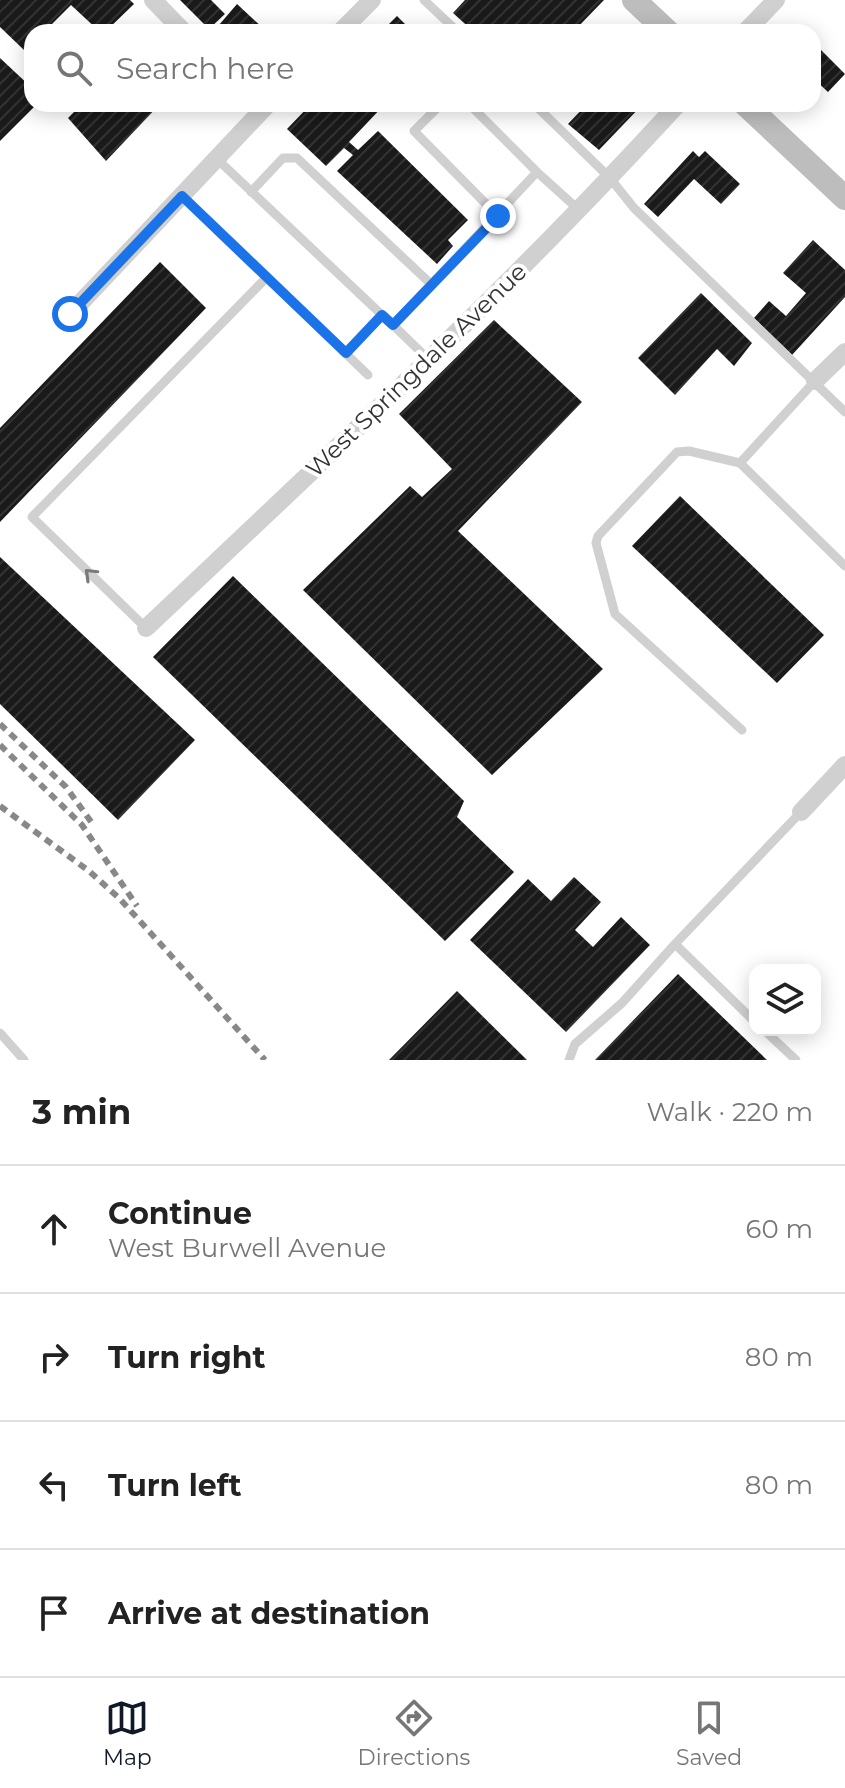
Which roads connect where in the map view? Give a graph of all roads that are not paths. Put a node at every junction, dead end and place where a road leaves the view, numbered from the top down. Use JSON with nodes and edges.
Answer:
{"nodes":[{"id":1,"x":153,"y":0,"type":"edge"},
{"id":2,"x":372,"y":0,"type":"edge"},
{"id":3,"x":424,"y":0,"type":"edge"},
{"id":4,"x":776,"y":0,"type":"edge"},
{"id":5,"x":636,"y":1,"type":"edge"},
{"id":6,"x":176,"y":24,"type":"edge"},
{"id":7,"x":348,"y":24,"type":"edge"},
{"id":8,"x":450,"y":24,"type":"edge"},
{"id":9,"x":660,"y":24,"type":"edge"},
{"id":10,"x":753,"y":24,"type":"edge"},
{"id":11,"x":256,"y":112,"type":"edge"},
{"id":12,"x":433,"y":112,"type":"edge"},
{"id":13,"x":477,"y":112,"type":"edge"},
{"id":14,"x":542,"y":112,"type":"edge"},
{"id":15,"x":671,"y":112,"type":"edge"},
{"id":16,"x":754,"y":112,"type":"edge"},
{"id":17,"x":217,"y":159,"type":"junction"},
{"id":18,"x":537,"y":172,"type":"junction"},
{"id":19,"x":610,"y":178,"type":"junction"},
{"id":20,"x":251,"y":192,"type":"junction"},
{"id":21,"x":182,"y":196,"type":"junction"},
{"id":22,"x":845,"y":198,"type":"edge"},
{"id":23,"x":579,"y":210,"type":"junction"},
{"id":24,"x":498,"y":216,"type":"junction"},
{"id":25,"x":267,"y":277,"type":"junction"},
{"id":26,"x":432,"y":285,"type":"junction"},
{"id":27,"x":70,"y":314,"type":"dead end"},
{"id":28,"x":382,"y":315,"type":"junction"},
{"id":29,"x":393,"y":325,"type":"junction"},
{"id":30,"x":845,"y":352,"type":"edge"},
{"id":31,"x":346,"y":353,"type":"junction"},
{"id":32,"x":428,"y":359,"type":"junction"},
{"id":33,"x":368,"y":375,"type":"dead end"},
{"id":34,"x":815,"y":381,"type":"junction"},
{"id":35,"x":845,"y":412,"type":"edge"},
{"id":36,"x":740,"y":463,"type":"junction"},
{"id":37,"x":845,"y":566,"type":"edge"},
{"id":38,"x":146,"y":628,"type":"joint"},
{"id":39,"x":742,"y":730,"type":"dead end"},
{"id":40,"x":845,"y":765,"type":"edge"},
{"id":41,"x":801,"y":812,"type":"joint"},
{"id":42,"x":675,"y":944,"type":"junction"},
{"id":43,"x":749,"y":1016,"type":"edge"},
{"id":44,"x":0,"y":1033,"type":"edge"},
{"id":45,"x":770,"y":1036,"type":"edge"},
{"id":46,"x":24,"y":1060,"type":"edge"},
{"id":47,"x":569,"y":1060,"type":"edge"},
{"id":48,"x":796,"y":1060,"type":"edge"}],
"edges":[{"from":1,"to":6,"type":"street"},
{"from":2,"to":7,"type":"street"},
{"from":3,"to":8,"type":"lane"},
{"from":4,"to":10,"type":"street"},
{"from":5,"to":9,"type":"main road"},
{"from":11,"to":17,"type":"street"},
{"from":12,"to":24,"type":"lane"},
{"from":13,"to":18,"type":"lane"},
{"from":14,"to":19,"type":"lane"},
{"from":15,"to":19,"type":"street","name":"West Springdale Avenue"},
{"from":16,"to":22,"type":"main road"},
{"from":17,"to":20,"type":"lane"},
{"from":17,"to":21,"type":"street"},
{"from":18,"to":23,"type":"lane"},
{"from":18,"to":24,"type":"lane"},
{"from":19,"to":23,"type":"street","name":"West Springdale Avenue"},
{"from":19,"to":34,"type":"lane"},
{"from":20,"to":26,"type":"lane"},
{"from":20,"to":28,"type":"lane"},
{"from":21,"to":25,"type":"lane"},
{"from":21,"to":27,"type":"street"},
{"from":23,"to":32,"type":"street","name":"West Springdale Avenue"},
{"from":24,"to":26,"type":"lane"},
{"from":25,"to":31,"type":"lane"},
{"from":38,"to":25,"type":"lane","one_way":true},
{"from":26,"to":29,"type":"lane"},
{"from":28,"to":29,"type":"lane"},
{"from":28,"to":31,"type":"lane"},
{"from":29,"to":32,"type":"lane"},
{"from":30,"to":34,"type":"street"},
{"from":31,"to":33,"type":"lane"},
{"from":32,"to":38,"type":"street","name":"West Springdale Avenue"},
{"from":34,"to":35,"type":"lane"},
{"from":34,"to":36,"type":"lane"},
{"from":36,"to":37,"type":"lane"},
{"from":36,"to":39,"type":"lane"},
{"from":40,"to":41,"type":"street"},
{"from":41,"to":42,"type":"lane"},
{"from":42,"to":43,"type":"lane"},
{"from":42,"to":47,"type":"lane"},
{"from":44,"to":46,"type":"lane"},
{"from":45,"to":48,"type":"lane"}]}
